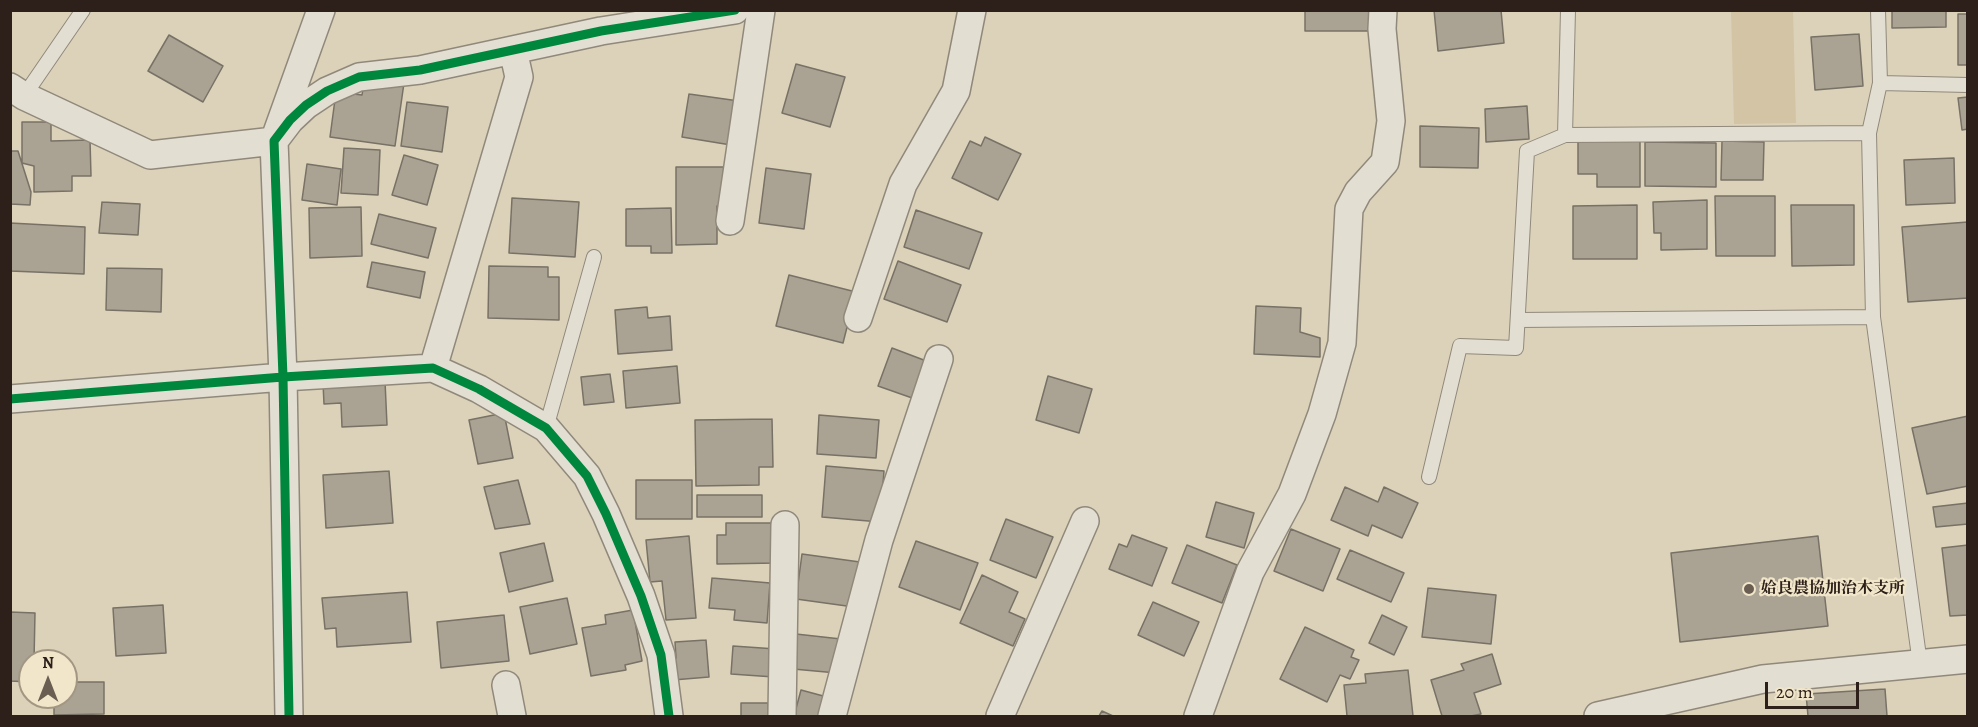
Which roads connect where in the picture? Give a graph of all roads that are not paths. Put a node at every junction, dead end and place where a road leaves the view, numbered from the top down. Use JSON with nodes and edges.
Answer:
{"nodes":[{"id":1,"x":83,"y":10,"type":"edge"},
{"id":2,"x":321,"y":10,"type":"edge"},
{"id":3,"x":735,"y":10,"type":"edge"},
{"id":4,"x":761,"y":10,"type":"edge"},
{"id":5,"x":972,"y":10,"type":"edge"},
{"id":6,"x":1383,"y":10,"type":"edge"},
{"id":7,"x":1568,"y":10,"type":"edge"},
{"id":8,"x":1878,"y":10,"type":"edge"},
{"id":9,"x":701,"y":13,"type":"edge"},
{"id":10,"x":513,"y":50,"type":"junction"},
{"id":11,"x":1880,"y":83,"type":"junction"},
{"id":12,"x":1968,"y":85,"type":"edge"},
{"id":13,"x":17,"y":92,"type":"edge"},
{"id":14,"x":1869,"y":133,"type":"junction"},
{"id":15,"x":1565,"y":135,"type":"junction"},
{"id":16,"x":274,"y":141,"type":"junction"},
{"id":17,"x":729,"y":221,"type":"dead end"},
{"id":18,"x":594,"y":257,"type":"dead end"},
{"id":19,"x":1873,"y":317,"type":"junction"},
{"id":20,"x":858,"y":318,"type":"dead end"},
{"id":21,"x":1518,"y":320,"type":"junction"},
{"id":22,"x":939,"y":359,"type":"dead end"},
{"id":23,"x":434,"y":368,"type":"junction"},
{"id":24,"x":284,"y":376,"type":"junction"},
{"id":25,"x":10,"y":399,"type":"edge"},
{"id":26,"x":546,"y":428,"type":"junction"},
{"id":27,"x":1429,"y":477,"type":"dead end"},
{"id":28,"x":1085,"y":521,"type":"dead end"},
{"id":29,"x":785,"y":525,"type":"dead end"},
{"id":30,"x":1968,"y":659,"type":"edge"},
{"id":31,"x":1920,"y":664,"type":"junction"},
{"id":32,"x":506,"y":685,"type":"dead end"},
{"id":33,"x":288,"y":717,"type":"edge"},
{"id":34,"x":513,"y":717,"type":"edge"},
{"id":35,"x":669,"y":717,"type":"edge"},
{"id":36,"x":782,"y":717,"type":"edge"},
{"id":37,"x":832,"y":717,"type":"edge"},
{"id":38,"x":1000,"y":717,"type":"edge"},
{"id":39,"x":1198,"y":717,"type":"edge"},
{"id":40,"x":1598,"y":717,"type":"edge"}],
"edges":[{"from":1,"to":13,"type":"lane"},
{"from":2,"to":16,"type":"street"},
{"from":3,"to":9,"type":"street"},
{"from":4,"to":17,"type":"street"},
{"from":5,"to":20,"type":"street"},
{"from":6,"to":39,"type":"street"},
{"from":7,"to":15,"type":"lane"},
{"from":8,"to":11,"type":"lane"},
{"from":9,"to":10,"type":"street"},
{"from":10,"to":16,"type":"street"},
{"from":10,"to":23,"type":"street"},
{"from":11,"to":12,"type":"lane"},
{"from":11,"to":14,"type":"lane"},
{"from":13,"to":16,"type":"street"},
{"from":14,"to":15,"type":"lane"},
{"from":14,"to":19,"type":"lane"},
{"from":15,"to":21,"type":"lane"},
{"from":16,"to":24,"type":"street"},
{"from":18,"to":26,"type":"lane"},
{"from":19,"to":21,"type":"lane"},
{"from":19,"to":31,"type":"lane"},
{"from":21,"to":27,"type":"lane"},
{"from":22,"to":37,"type":"street"},
{"from":23,"to":24,"type":"street"},
{"from":23,"to":26,"type":"street"},
{"from":24,"to":25,"type":"street"},
{"from":24,"to":33,"type":"street"},
{"from":26,"to":35,"type":"street"},
{"from":28,"to":38,"type":"street"},
{"from":29,"to":36,"type":"street"},
{"from":30,"to":31,"type":"street"},
{"from":31,"to":40,"type":"street"},
{"from":32,"to":34,"type":"street"}]}
